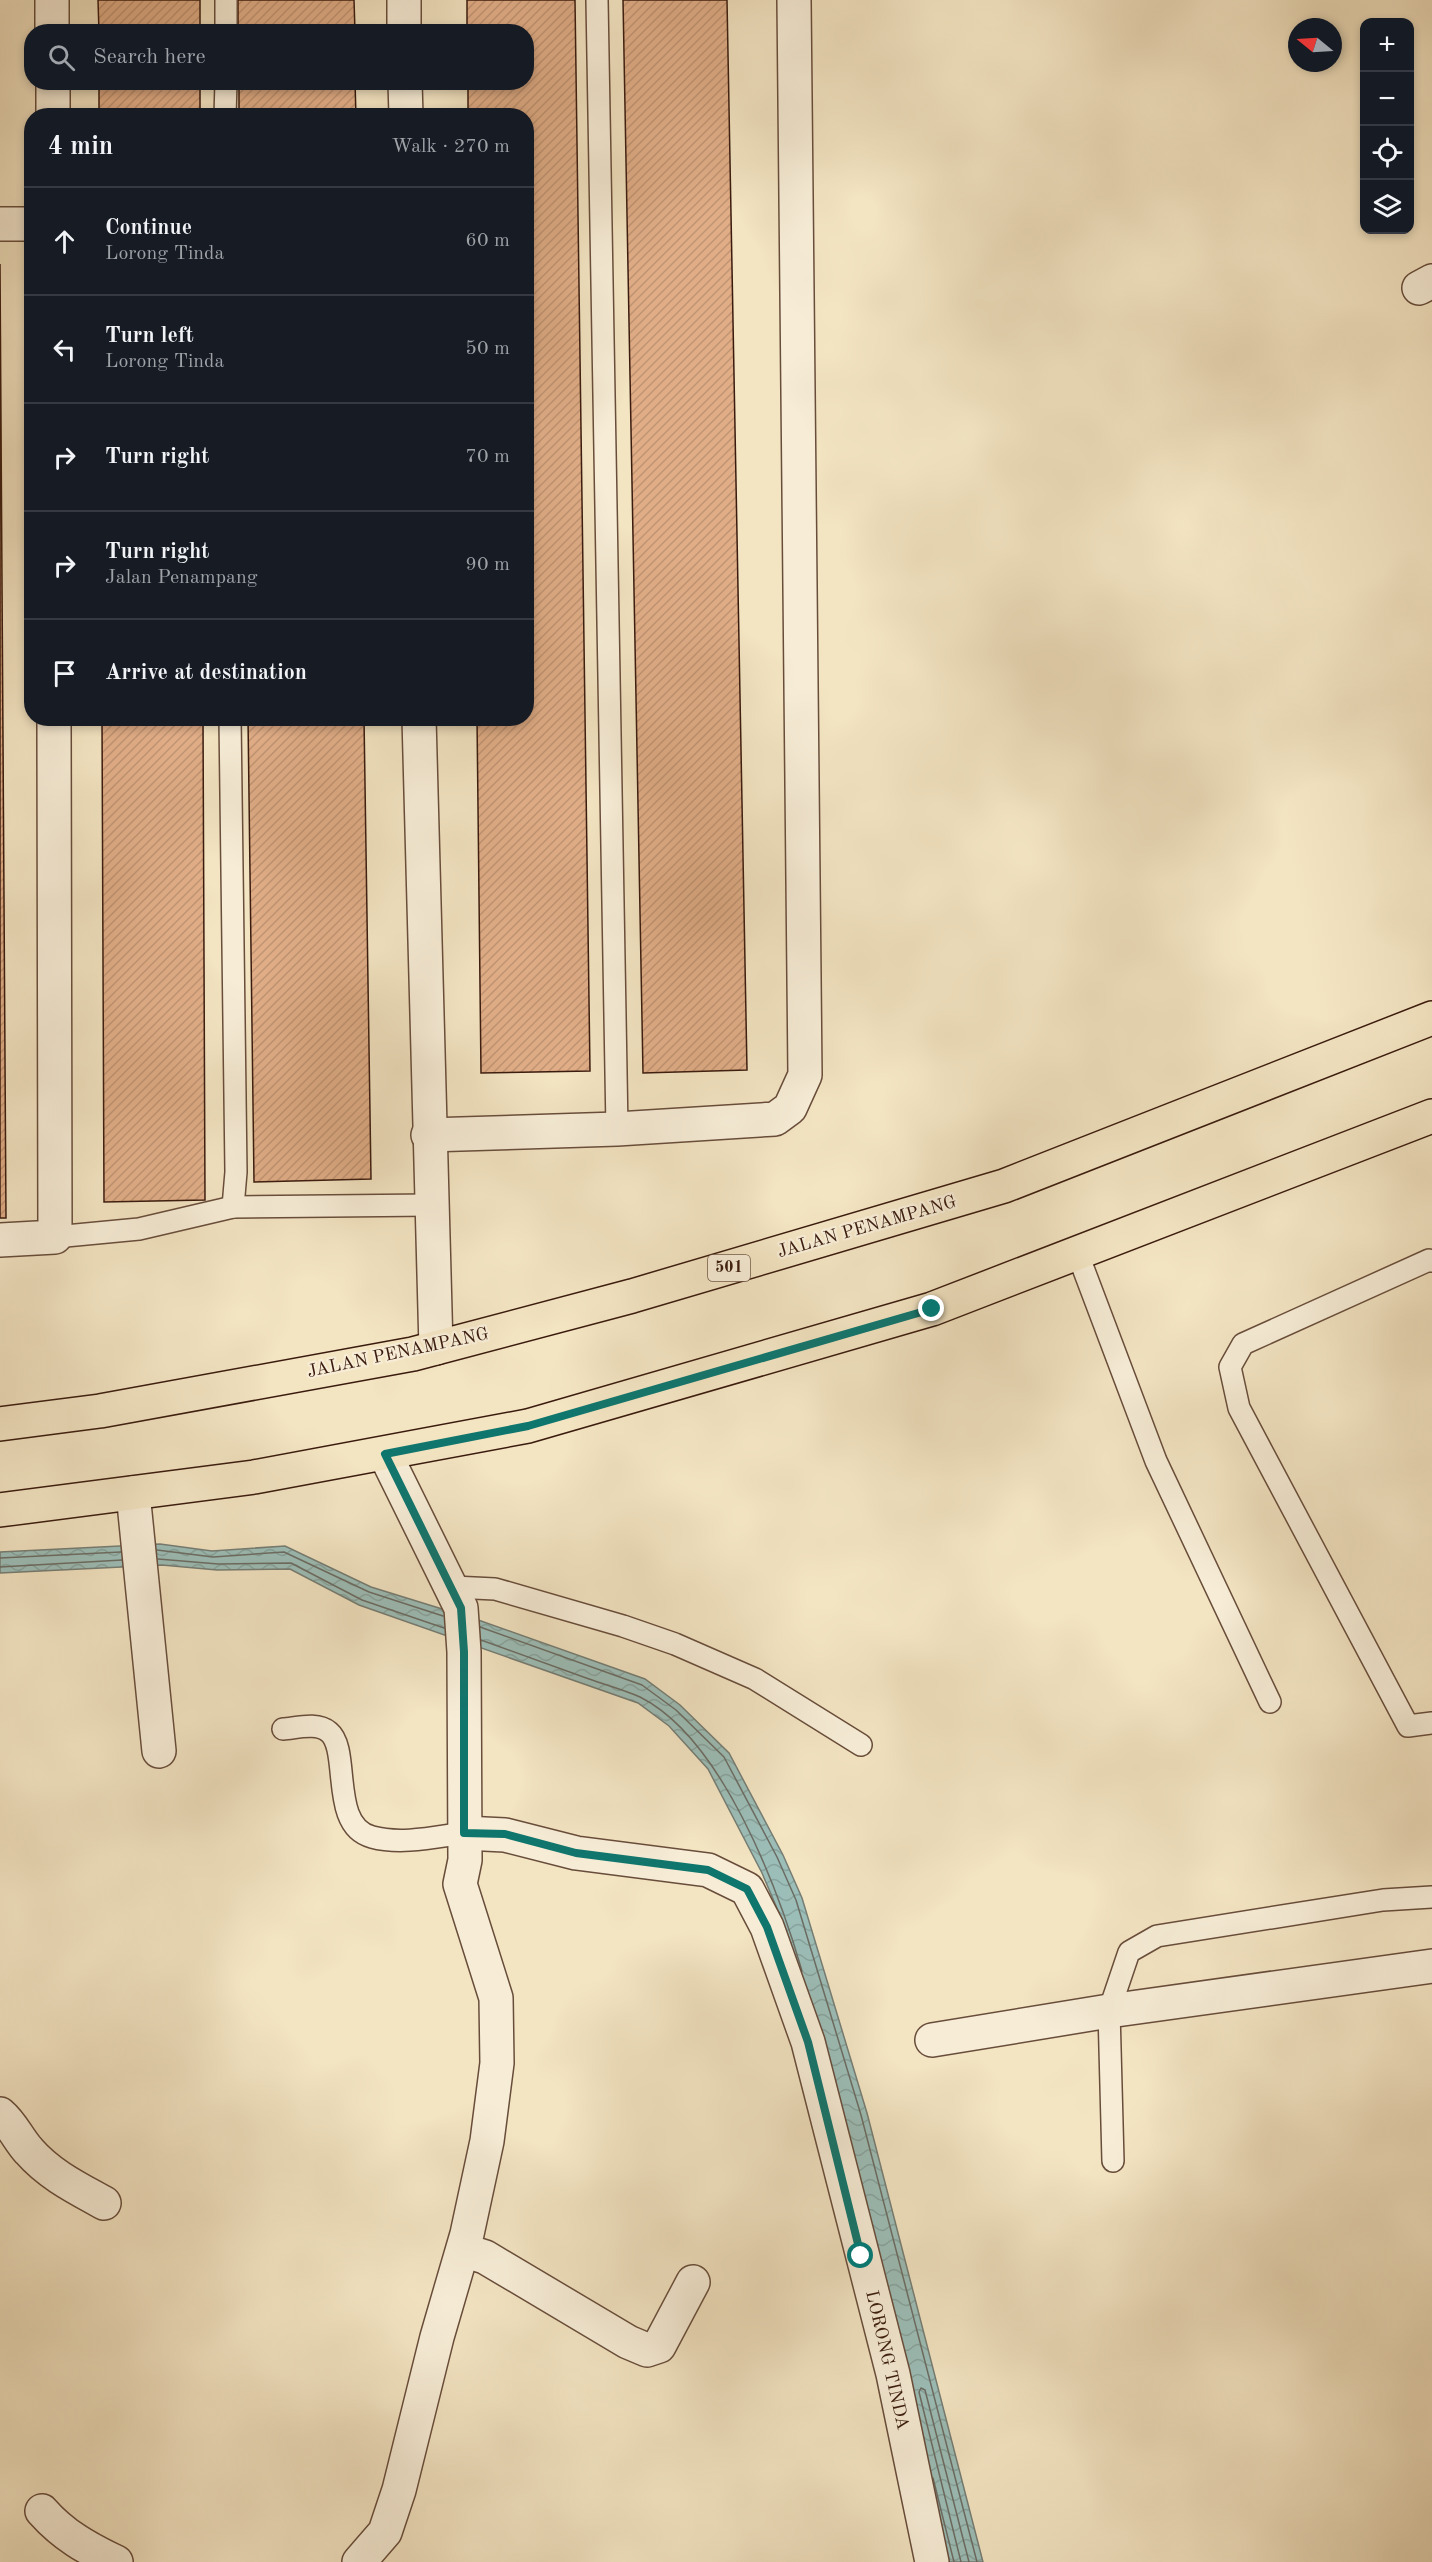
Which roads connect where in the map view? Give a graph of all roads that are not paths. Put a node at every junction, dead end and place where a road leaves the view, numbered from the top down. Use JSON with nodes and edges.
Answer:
{"nodes":[{"id":1,"x":52,"y":0,"type":"edge"},
{"id":2,"x":226,"y":0,"type":"edge"},
{"id":3,"x":404,"y":0,"type":"edge"},
{"id":4,"x":597,"y":0,"type":"edge"},
{"id":5,"x":794,"y":0,"type":"edge"},
{"id":6,"x":52,"y":24,"type":"edge"},
{"id":7,"x":226,"y":24,"type":"edge"},
{"id":8,"x":404,"y":24,"type":"edge"},
{"id":9,"x":52,"y":90,"type":"edge"},
{"id":10,"x":226,"y":90,"type":"edge"},
{"id":11,"x":405,"y":90,"type":"edge"},
{"id":12,"x":53,"y":108,"type":"edge"},
{"id":13,"x":225,"y":108,"type":"edge"},
{"id":14,"x":406,"y":108,"type":"edge"},
{"id":15,"x":0,"y":224,"type":"edge"},
{"id":16,"x":24,"y":224,"type":"edge"},
{"id":17,"x":54,"y":726,"type":"edge"},
{"id":18,"x":230,"y":726,"type":"edge"},
{"id":19,"x":419,"y":726,"type":"edge"},
{"id":20,"x":1432,"y":1018,"type":"edge"},
{"id":21,"x":1432,"y":1116,"type":"edge"},
{"id":22,"x":617,"y":1129,"type":"junction"},
{"id":23,"x":428,"y":1135,"type":"junction"},
{"id":24,"x":432,"y":1205,"type":"junction"},
{"id":25,"x":233,"y":1207,"type":"junction"},
{"id":26,"x":55,"y":1237,"type":"junction"},
{"id":27,"x":0,"y":1240,"type":"edge"},
{"id":28,"x":1077,"y":1252,"type":"junction"},
{"id":29,"x":1432,"y":1261,"type":"edge"},
{"id":30,"x":436,"y":1348,"type":"junction"},
{"id":31,"x":0,"y":1424,"type":"edge"},
{"id":32,"x":385,"y":1454,"type":"junction"},
{"id":33,"x":133,"y":1493,"type":"junction"},
{"id":34,"x":0,"y":1510,"type":"edge"},
{"id":35,"x":457,"y":1598,"type":"junction"},
{"id":36,"x":1270,"y":1702,"type":"dead end"},
{"id":37,"x":1432,"y":1723,"type":"edge"},
{"id":38,"x":284,"y":1729,"type":"dead end"},
{"id":39,"x":861,"y":1745,"type":"dead end"},
{"id":40,"x":159,"y":1751,"type":"dead end"},
{"id":41,"x":464,"y":1833,"type":"junction"},
{"id":42,"x":1432,"y":1897,"type":"edge"},
{"id":43,"x":1432,"y":1966,"type":"edge"},
{"id":44,"x":1109,"y":2011,"type":"junction"},
{"id":45,"x":933,"y":2040,"type":"dead end"},
{"id":46,"x":0,"y":2114,"type":"edge"},
{"id":47,"x":1113,"y":2161,"type":"dead end"},
{"id":48,"x":104,"y":2203,"type":"dead end"},
{"id":49,"x":463,"y":2250,"type":"junction"},
{"id":50,"x":693,"y":2282,"type":"dead end"},
{"id":51,"x":42,"y":2511,"type":"dead end"},
{"id":52,"x":116,"y":2562,"type":"edge"},
{"id":53,"x":359,"y":2562,"type":"edge"},
{"id":54,"x":932,"y":2562,"type":"edge"}],
"edges":[{"from":1,"to":6,"type":"street"},
{"from":2,"to":7,"type":"lane"},
{"from":3,"to":8,"type":"street"},
{"from":4,"to":22,"type":"lane"},
{"from":5,"to":22,"type":"street"},
{"from":9,"to":12,"type":"street"},
{"from":10,"to":13,"type":"lane"},
{"from":11,"to":14,"type":"street"},
{"from":15,"to":16,"type":"street"},
{"from":17,"to":26,"type":"street"},
{"from":18,"to":25,"type":"lane"},
{"from":19,"to":23,"type":"street"},
{"from":20,"to":30,"type":"main road","name":"JALAN PENAMPANG","number":"501"},
{"from":21,"to":28,"type":"main road"},
{"from":22,"to":23,"type":"street"},
{"from":23,"to":24,"type":"street"},
{"from":24,"to":25,"type":"lane"},
{"from":24,"to":30,"type":"street"},
{"from":25,"to":26,"type":"lane"},
{"from":26,"to":27,"type":"street"},
{"from":28,"to":32,"type":"main road"},
{"from":28,"to":36,"type":"lane"},
{"from":29,"to":37,"type":"lane"},
{"from":30,"to":31,"type":"main road","name":"JALAN PENAMPANG","number":"501"},
{"from":32,"to":33,"type":"main road"},
{"from":32,"to":35,"type":"street"},
{"from":33,"to":34,"type":"main road"},
{"from":33,"to":40,"type":"street"},
{"from":35,"to":39,"type":"lane"},
{"from":35,"to":41,"type":"street"},
{"from":38,"to":41,"type":"lane"},
{"from":41,"to":49,"type":"street"},
{"from":41,"to":54,"type":"street","name":"LORONG TINDA"},
{"from":42,"to":44,"type":"lane"},
{"from":43,"to":44,"type":"street"},
{"from":44,"to":45,"type":"street"},
{"from":44,"to":47,"type":"lane"},
{"from":46,"to":48,"type":"street"},
{"from":49,"to":50,"type":"street"},
{"from":49,"to":53,"type":"street"},
{"from":51,"to":52,"type":"street"}]}
